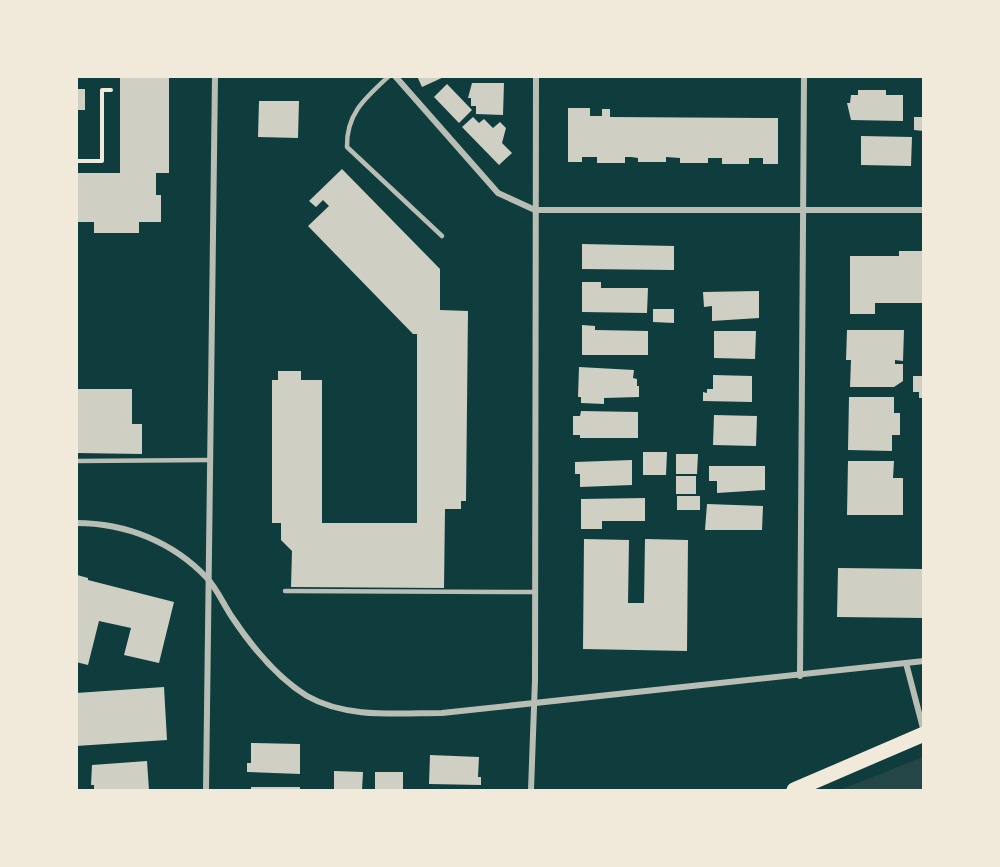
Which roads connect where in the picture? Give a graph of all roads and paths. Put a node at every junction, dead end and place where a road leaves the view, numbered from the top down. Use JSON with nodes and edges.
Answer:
{"nodes":[{"id":1,"x":215,"y":76,"type":"edge"},
{"id":2,"x":389,"y":76,"type":"edge"},
{"id":3,"x":395,"y":76,"type":"edge"},
{"id":4,"x":536,"y":76,"type":"edge"},
{"id":5,"x":804,"y":76,"type":"edge"},
{"id":6,"x":111,"y":90,"type":"dead end"},
{"id":7,"x":76,"y":161,"type":"edge"},
{"id":8,"x":803,"y":209,"type":"junction"},
{"id":9,"x":535,"y":210,"type":"junction"},
{"id":10,"x":924,"y":210,"type":"edge"},
{"id":11,"x":442,"y":236,"type":"dead end"},
{"id":12,"x":211,"y":460,"type":"junction"},
{"id":13,"x":76,"y":461,"type":"edge"},
{"id":14,"x":76,"y":524,"type":"edge"},
{"id":15,"x":208,"y":579,"type":"junction"},
{"id":16,"x":285,"y":591,"type":"dead end"},
{"id":17,"x":535,"y":592,"type":"junction"},
{"id":18,"x":924,"y":661,"type":"edge"},
{"id":19,"x":906,"y":663,"type":"junction"},
{"id":20,"x":800,"y":676,"type":"junction"},
{"id":21,"x":535,"y":705,"type":"junction"},
{"id":22,"x":924,"y":733,"type":"edge"},
{"id":23,"x":206,"y":790,"type":"edge"},
{"id":24,"x":531,"y":790,"type":"edge"},
{"id":25,"x":794,"y":790,"type":"edge"}],
"edges":[{"from":1,"to":12,"type":"street"},
{"from":2,"to":11,"type":"lane"},
{"from":3,"to":9,"type":"street"},
{"from":4,"to":9,"type":"street"},
{"from":5,"to":8,"type":"street"},
{"from":6,"to":7,"type":"path"},
{"from":8,"to":9,"type":"street"},
{"from":8,"to":10,"type":"street"},
{"from":8,"to":20,"type":"street"},
{"from":9,"to":17,"type":"street"},
{"from":12,"to":13,"type":"lane"},
{"from":12,"to":15,"type":"street"},
{"from":14,"to":15,"type":"street"},
{"from":15,"to":21,"type":"street"},
{"from":15,"to":23,"type":"street"},
{"from":16,"to":17,"type":"lane"},
{"from":17,"to":21,"type":"street"},
{"from":18,"to":19,"type":"street"},
{"from":19,"to":20,"type":"street"},
{"from":19,"to":22,"type":"street"},
{"from":20,"to":21,"type":"street"},
{"from":21,"to":24,"type":"street"},
{"from":22,"to":25,"type":"main road"}]}
